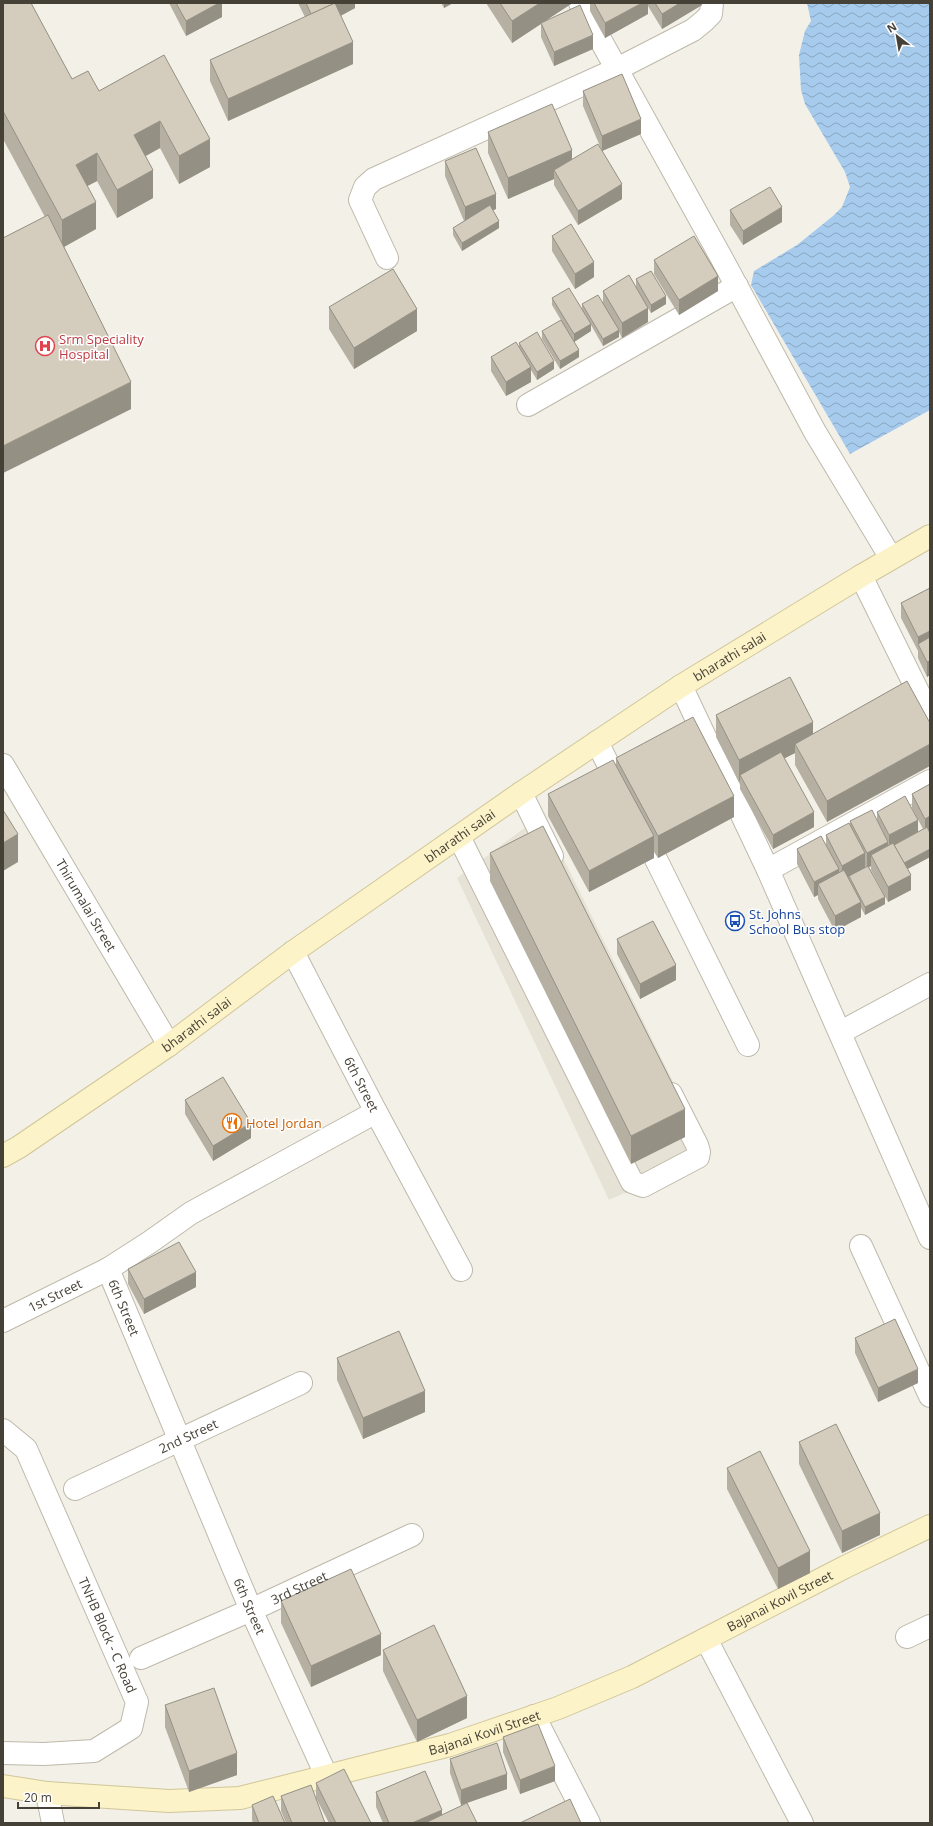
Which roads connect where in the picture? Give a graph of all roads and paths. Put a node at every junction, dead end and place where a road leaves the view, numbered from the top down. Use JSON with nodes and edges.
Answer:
{"nodes":[{"id":1,"x":580,"y":3,"type":"edge"},
{"id":2,"x":712,"y":3,"type":"edge"},
{"id":3,"x":617,"y":69,"type":"junction"},
{"id":4,"x":387,"y":258,"type":"dead end"},
{"id":5,"x":737,"y":286,"type":"junction"},
{"id":6,"x":528,"y":405,"type":"dead end"},
{"id":7,"x":930,"y":536,"type":"edge"},
{"id":8,"x":891,"y":558,"type":"junction"},
{"id":9,"x":861,"y":576,"type":"junction"},
{"id":10,"x":681,"y":686,"type":"junction"},
{"id":11,"x":930,"y":716,"type":"edge"},
{"id":12,"x":597,"y":742,"type":"junction"},
{"id":13,"x":3,"y":765,"type":"edge"},
{"id":14,"x":930,"y":781,"type":"edge"},
{"id":15,"x":521,"y":793,"type":"junction"},
{"id":16,"x":459,"y":838,"type":"junction"},
{"id":17,"x":768,"y":870,"type":"junction"},
{"id":18,"x":560,"y":871,"type":"edge"},
{"id":19,"x":293,"y":952,"type":"junction"},
{"id":20,"x":930,"y":984,"type":"edge"},
{"id":21,"x":840,"y":1032,"type":"junction"},
{"id":22,"x":169,"y":1045,"type":"junction"},
{"id":23,"x":748,"y":1046,"type":"dead end"},
{"id":24,"x":662,"y":1075,"type":"edge"},
{"id":25,"x":376,"y":1112,"type":"junction"},
{"id":26,"x":3,"y":1156,"type":"edge"},
{"id":27,"x":930,"y":1238,"type":"edge"},
{"id":28,"x":861,"y":1246,"type":"dead end"},
{"id":29,"x":108,"y":1269,"type":"junction"},
{"id":30,"x":461,"y":1270,"type":"dead end"},
{"id":31,"x":3,"y":1321,"type":"edge"},
{"id":32,"x":301,"y":1383,"type":"dead end"},
{"id":33,"x":930,"y":1396,"type":"edge"},
{"id":34,"x":3,"y":1430,"type":"edge"},
{"id":35,"x":179,"y":1440,"type":"junction"},
{"id":36,"x":75,"y":1489,"type":"dead end"},
{"id":37,"x":930,"y":1526,"type":"edge"},
{"id":38,"x":412,"y":1535,"type":"dead end"},
{"id":39,"x":251,"y":1610,"type":"junction"},
{"id":40,"x":930,"y":1626,"type":"edge"},
{"id":41,"x":907,"y":1637,"type":"dead end"},
{"id":42,"x":706,"y":1639,"type":"junction"},
{"id":43,"x":141,"y":1658,"type":"dead end"},
{"id":44,"x":534,"y":1716,"type":"junction"},
{"id":45,"x":3,"y":1753,"type":"edge"},
{"id":46,"x":326,"y":1775,"type":"junction"},
{"id":47,"x":3,"y":1786,"type":"edge"},
{"id":48,"x":47,"y":1793,"type":"junction"},
{"id":49,"x":53,"y":1823,"type":"edge"},
{"id":50,"x":589,"y":1823,"type":"edge"},
{"id":51,"x":802,"y":1823,"type":"edge"}],
"edges":[{"from":1,"to":3,"type":"street"},
{"from":2,"to":3,"type":"street"},
{"from":3,"to":4,"type":"street"},
{"from":3,"to":5,"type":"street"},
{"from":5,"to":6,"type":"street"},
{"from":5,"to":8,"type":"street"},
{"from":7,"to":8,"type":"street","name":"bharathi salai"},
{"from":8,"to":9,"type":"street","name":"bharathi salai"},
{"from":9,"to":10,"type":"street","name":"bharathi salai"},
{"from":9,"to":11,"type":"street"},
{"from":10,"to":12,"type":"street","name":"bharathi salai"},
{"from":10,"to":17,"type":"street"},
{"from":12,"to":15,"type":"street","name":"bharathi salai"},
{"from":12,"to":23,"type":"street"},
{"from":13,"to":22,"type":"street","name":"Thirumalai Street"},
{"from":14,"to":17,"type":"street"},
{"from":15,"to":16,"type":"street","name":"bharathi salai"},
{"from":15,"to":18,"type":"street"},
{"from":16,"to":19,"type":"street","name":"bharathi salai"},
{"from":16,"to":24,"type":"street"},
{"from":17,"to":21,"type":"street"},
{"from":19,"to":22,"type":"street","name":"bharathi salai"},
{"from":19,"to":25,"type":"street","name":"6th Street"},
{"from":20,"to":21,"type":"street"},
{"from":21,"to":27,"type":"street"},
{"from":22,"to":26,"type":"street","name":"bharathi salai"},
{"from":25,"to":29,"type":"street","name":"6th Street"},
{"from":25,"to":30,"type":"street"},
{"from":28,"to":33,"type":"street"},
{"from":29,"to":31,"type":"street","name":"1st Street"},
{"from":29,"to":35,"type":"street","name":"6th Street"},
{"from":32,"to":35,"type":"street","name":"2nd Street"},
{"from":34,"to":45,"type":"street","name":"TNHB Block - C Road"},
{"from":35,"to":36,"type":"street","name":"2nd Street"},
{"from":35,"to":39,"type":"street","name":"6th Street"},
{"from":37,"to":42,"type":"street","name":"Bajanai Kovil Street"},
{"from":38,"to":39,"type":"street","name":"3rd Street"},
{"from":39,"to":43,"type":"street","name":"3rd Street"},
{"from":39,"to":46,"type":"street","name":"6th Street"},
{"from":40,"to":41,"type":"street"},
{"from":42,"to":44,"type":"street","name":"Bajanai Kovil Street"},
{"from":42,"to":51,"type":"street"},
{"from":44,"to":46,"type":"street","name":"Bajanai Kovil Street"},
{"from":44,"to":50,"type":"street"},
{"from":46,"to":48,"type":"street","name":"Bajanai Kovil Street"},
{"from":47,"to":48,"type":"street","name":"Bajanai Kovil Street"},
{"from":48,"to":49,"type":"street"}]}
